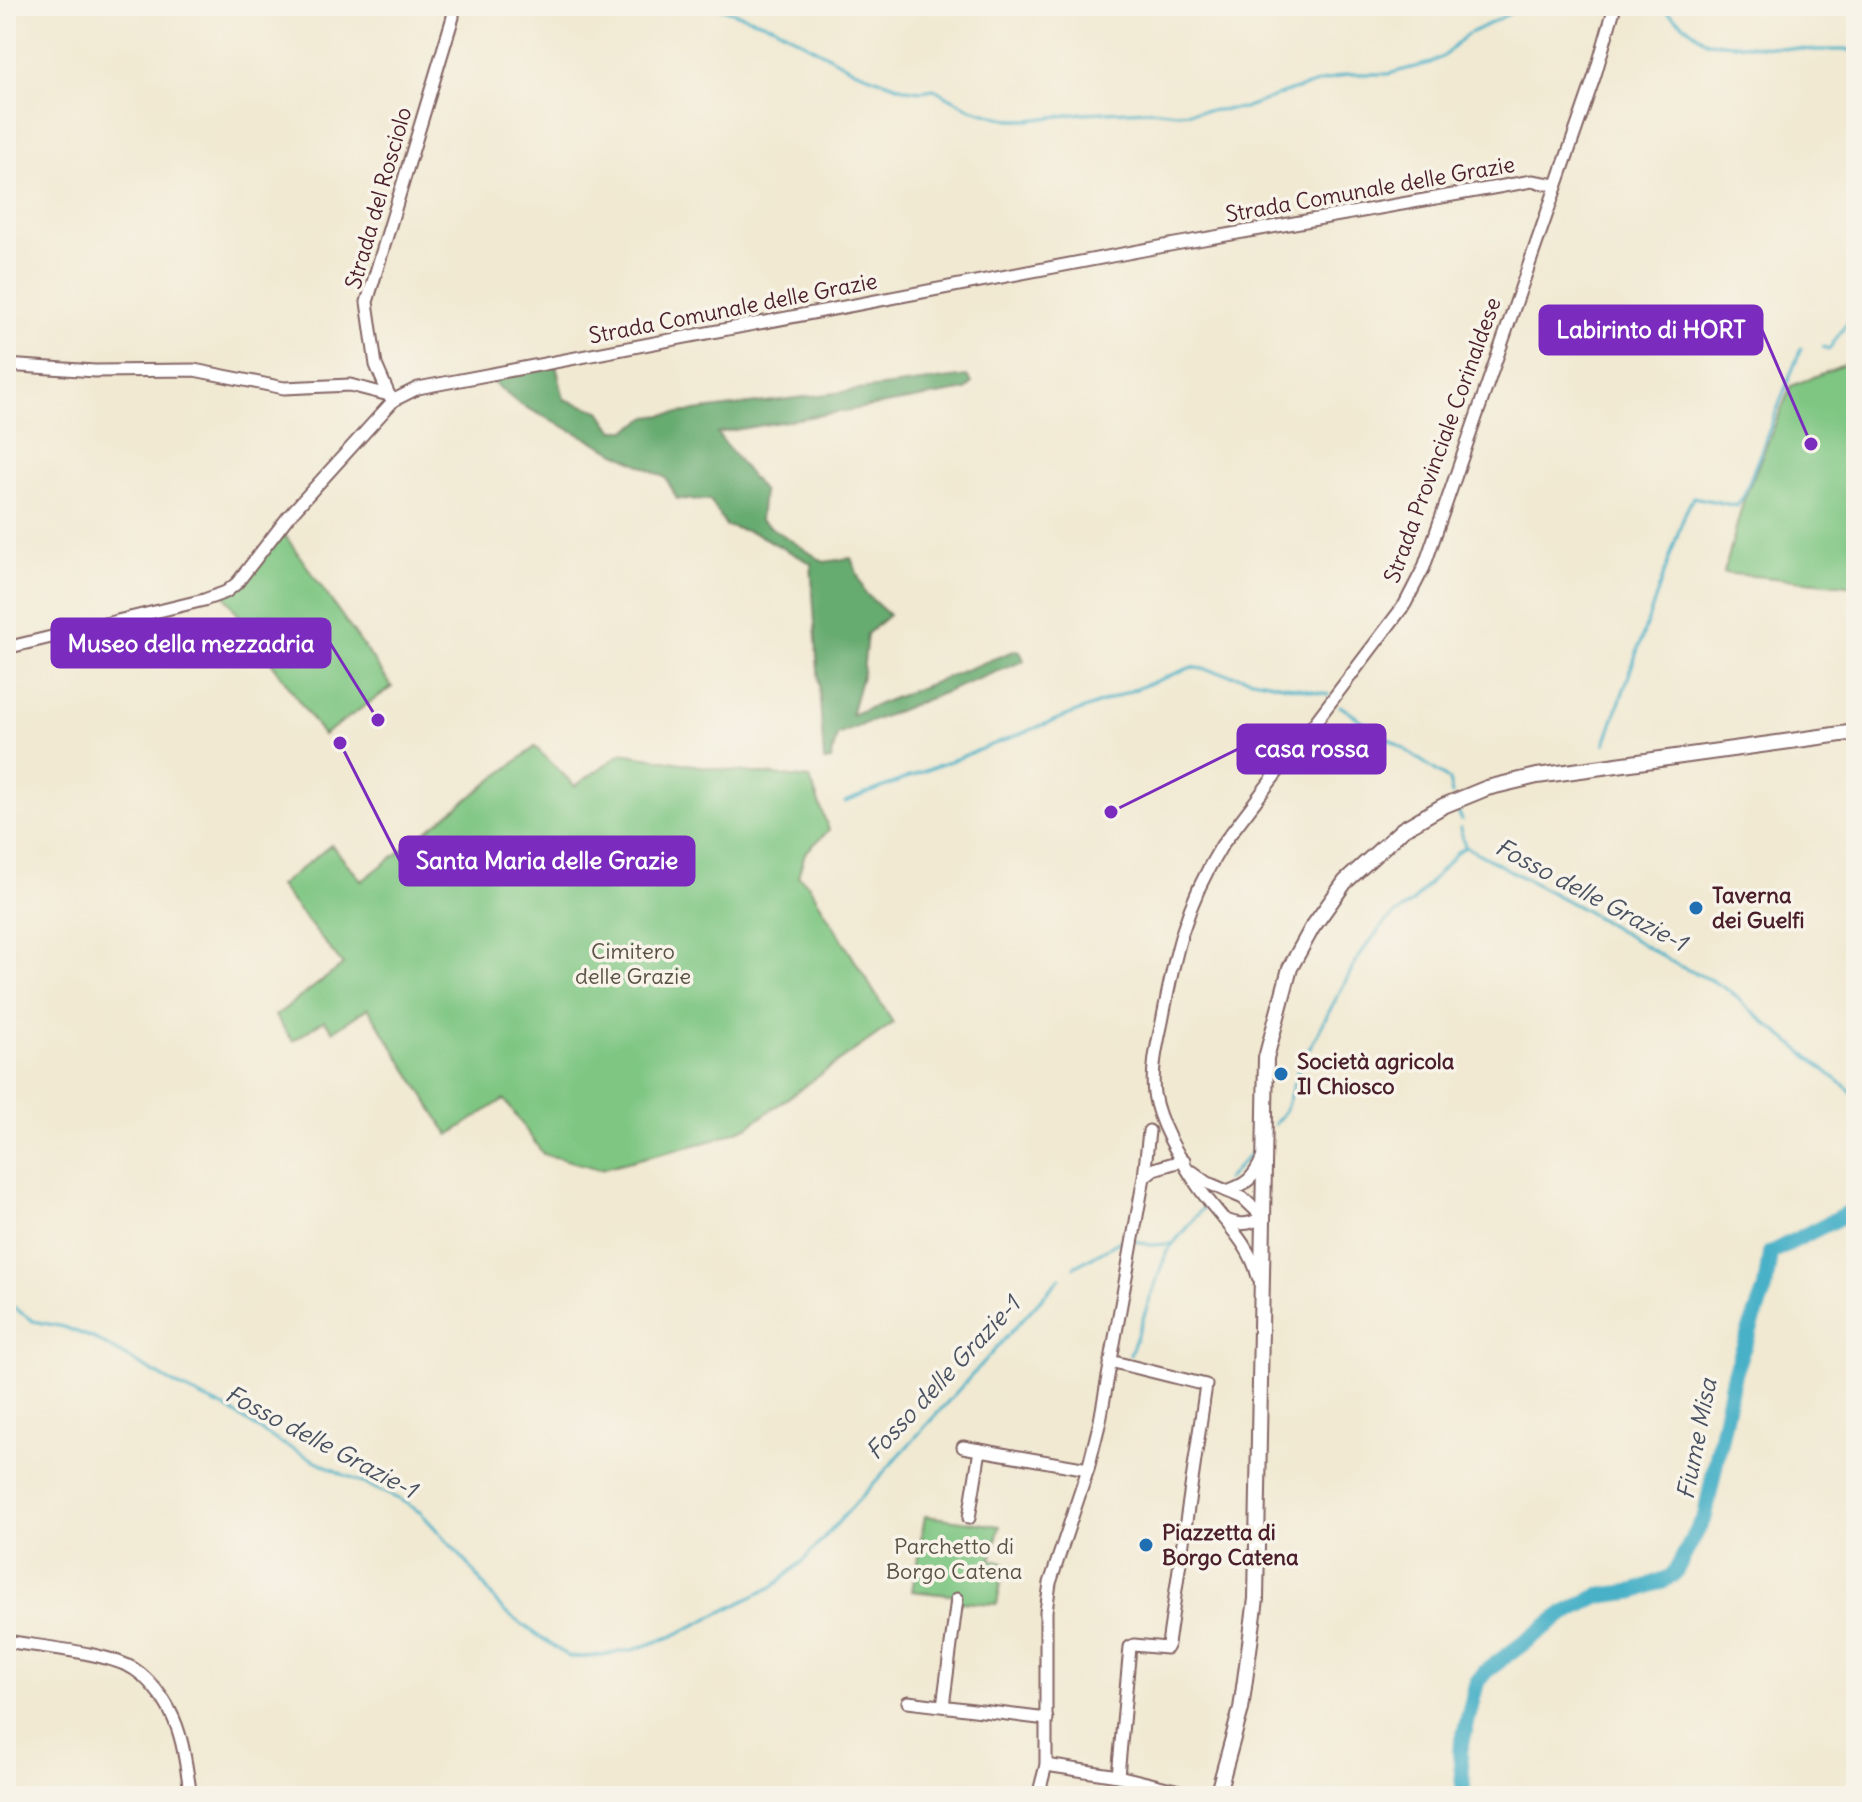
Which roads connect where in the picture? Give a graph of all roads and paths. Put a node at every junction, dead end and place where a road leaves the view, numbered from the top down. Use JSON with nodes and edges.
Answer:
{"nodes":[{"id":1,"x":453,"y":6,"type":"edge"},
{"id":2,"x":1615,"y":6,"type":"edge"},
{"id":3,"x":1556,"y":185,"type":"junction"},
{"id":4,"x":6,"y":365,"type":"edge"},
{"id":5,"x":391,"y":397,"type":"junction"},
{"id":6,"x":6,"y":648,"type":"edge"},
{"id":7,"x":1856,"y":732,"type":"edge"},
{"id":8,"x":1149,"y":1131,"type":"dead end"},
{"id":9,"x":1266,"y":1149,"type":"junction"},
{"id":10,"x":1184,"y":1160,"type":"junction"},
{"id":11,"x":1144,"y":1177,"type":"junction"},
{"id":12,"x":1226,"y":1191,"type":"junction"},
{"id":13,"x":1263,"y":1217,"type":"junction"},
{"id":14,"x":1224,"y":1218,"type":"junction"},
{"id":15,"x":1263,"y":1296,"type":"junction"},
{"id":16,"x":1110,"y":1361,"type":"junction"},
{"id":17,"x":963,"y":1447,"type":"dead end"},
{"id":18,"x":980,"y":1450,"type":"junction"},
{"id":19,"x":1088,"y":1469,"type":"junction"},
{"id":20,"x":969,"y":1518,"type":"dead end"},
{"id":21,"x":957,"y":1599,"type":"dead end"},
{"id":22,"x":6,"y":1641,"type":"edge"},
{"id":23,"x":908,"y":1702,"type":"dead end"},
{"id":24,"x":943,"y":1706,"type":"junction"},
{"id":25,"x":1047,"y":1719,"type":"junction"},
{"id":26,"x":1046,"y":1765,"type":"junction"},
{"id":27,"x":1118,"y":1776,"type":"junction"},
{"id":28,"x":191,"y":1796,"type":"edge"},
{"id":29,"x":1038,"y":1796,"type":"edge"},
{"id":30,"x":1200,"y":1796,"type":"edge"},
{"id":31,"x":1217,"y":1796,"type":"edge"}],
"edges":[{"from":1,"to":5,"type":"street","name":"Strada del Rosciolo"},
{"from":2,"to":3,"type":"street","name":"Strada Provinciale Corinaldese"},
{"from":3,"to":5,"type":"street","name":"Strada Comunale delle Grazie"},
{"from":3,"to":10,"type":"street","name":"Strada Provinciale Corinaldese"},
{"from":4,"to":5,"type":"street"},
{"from":5,"to":6,"type":"street","name":"Strada Comunale delle Grazie"},
{"from":7,"to":9,"type":"main road"},
{"from":8,"to":11,"type":"street"},
{"from":9,"to":12,"type":"street"},
{"from":9,"to":13,"type":"main road"},
{"from":10,"to":11,"type":"street"},
{"from":10,"to":12,"type":"street","name":"Strada Provinciale Corinaldese"},
{"from":10,"to":14,"type":"street","name":"Strada Provinciale Corinaldese"},
{"from":11,"to":16,"type":"street"},
{"from":12,"to":13,"type":"street","name":"Strada Provinciale Corinaldese"},
{"from":13,"to":14,"type":"street"},
{"from":13,"to":15,"type":"main road","name":"Strada Provinciale Corinaldese"},
{"from":14,"to":15,"type":"street","name":"Strada Provinciale Corinaldese"},
{"from":15,"to":31,"type":"main road","name":"Strada Provinciale Corinaldese"},
{"from":16,"to":19,"type":"street"},
{"from":16,"to":27,"type":"street"},
{"from":17,"to":18,"type":"street"},
{"from":18,"to":19,"type":"street"},
{"from":18,"to":20,"type":"street"},
{"from":19,"to":25,"type":"street"},
{"from":21,"to":24,"type":"street"},
{"from":22,"to":28,"type":"street"},
{"from":23,"to":24,"type":"street"},
{"from":24,"to":25,"type":"street"},
{"from":25,"to":26,"type":"street"},
{"from":26,"to":27,"type":"street"},
{"from":26,"to":29,"type":"street"},
{"from":27,"to":30,"type":"street"}]}
